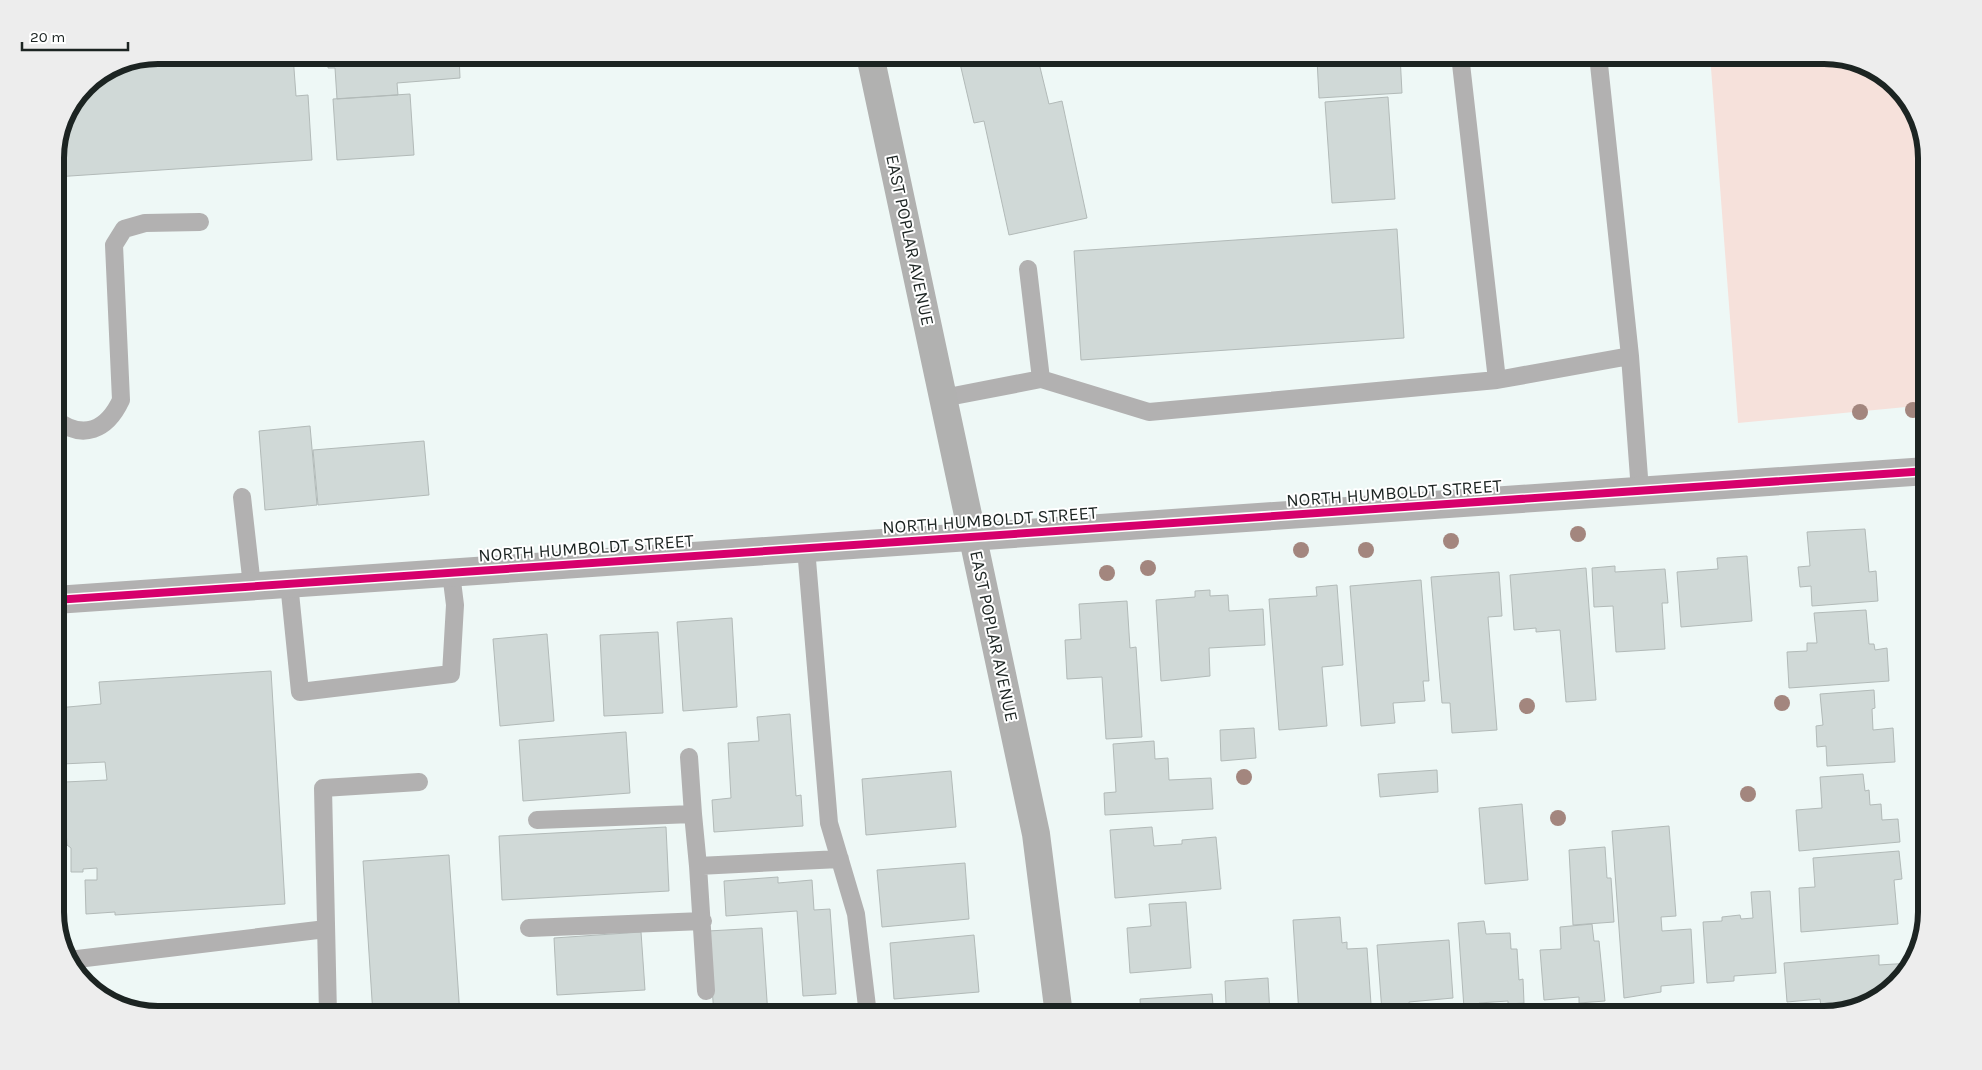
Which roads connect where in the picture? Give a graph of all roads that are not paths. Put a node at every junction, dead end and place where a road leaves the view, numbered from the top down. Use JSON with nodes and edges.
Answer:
{"nodes":[{"id":1,"x":872,"y":64,"type":"edge"},
{"id":2,"x":1461,"y":64,"type":"edge"},
{"id":3,"x":1599,"y":64,"type":"edge"},
{"id":4,"x":200,"y":222,"type":"dead end"},
{"id":5,"x":1028,"y":269,"type":"dead end"},
{"id":6,"x":1630,"y":356,"type":"junction"},
{"id":7,"x":1041,"y":379,"type":"junction"},
{"id":8,"x":1497,"y":380,"type":"junction"},
{"id":9,"x":943,"y":398,"type":"junction"},
{"id":10,"x":64,"y":426,"type":"edge"},
{"id":11,"x":1918,"y":473,"type":"edge"},
{"id":12,"x":1640,"y":491,"type":"junction"},
{"id":13,"x":242,"y":497,"type":"dead end"},
{"id":14,"x":972,"y":536,"type":"junction"},
{"id":15,"x":806,"y":548,"type":"junction"},
{"id":16,"x":451,"y":573,"type":"junction"},
{"id":17,"x":289,"y":583,"type":"junction"},
{"id":18,"x":252,"y":586,"type":"junction"},
{"id":19,"x":64,"y":599,"type":"edge"},
{"id":20,"x":689,"y":757,"type":"dead end"},
{"id":21,"x":419,"y":782,"type":"dead end"},
{"id":22,"x":693,"y":814,"type":"junction"},
{"id":23,"x":537,"y":820,"type":"dead end"},
{"id":24,"x":840,"y":859,"type":"junction"},
{"id":25,"x":698,"y":866,"type":"junction"},
{"id":26,"x":703,"y":921,"type":"junction"},
{"id":27,"x":529,"y":928,"type":"dead end"},
{"id":28,"x":326,"y":929,"type":"junction"},
{"id":29,"x":77,"y":959,"type":"edge"},
{"id":30,"x":706,"y":992,"type":"dead end"},
{"id":31,"x":328,"y":1006,"type":"edge"},
{"id":32,"x":867,"y":1006,"type":"edge"},
{"id":33,"x":1057,"y":1006,"type":"edge"}],
"edges":[{"from":1,"to":9,"type":"main road","name":"EAST POPLAR AVENUE"},
{"from":2,"to":8,"type":"lane"},
{"from":3,"to":6,"type":"lane"},
{"from":4,"to":10,"type":"lane"},
{"from":5,"to":7,"type":"lane"},
{"from":6,"to":8,"type":"lane"},
{"from":6,"to":12,"type":"lane"},
{"from":7,"to":8,"type":"lane"},
{"from":7,"to":9,"type":"lane"},
{"from":9,"to":14,"type":"main road","name":"EAST POPLAR AVENUE"},
{"from":11,"to":12,"type":"street","name":"NORTH HUMBOLDT STREET"},
{"from":12,"to":14,"type":"street","name":"NORTH HUMBOLDT STREET"},
{"from":13,"to":18,"type":"lane"},
{"from":14,"to":15,"type":"street","name":"NORTH HUMBOLDT STREET"},
{"from":14,"to":33,"type":"main road","name":"EAST POPLAR AVENUE"},
{"from":15,"to":16,"type":"street","name":"NORTH HUMBOLDT STREET"},
{"from":15,"to":24,"type":"lane"},
{"from":16,"to":17,"type":"street","name":"NORTH HUMBOLDT STREET"},
{"from":16,"to":17,"type":"lane"},
{"from":17,"to":18,"type":"street","name":"NORTH HUMBOLDT STREET"},
{"from":18,"to":19,"type":"street","name":"NORTH HUMBOLDT STREET"},
{"from":20,"to":22,"type":"lane"},
{"from":21,"to":28,"type":"lane"},
{"from":22,"to":23,"type":"lane"},
{"from":22,"to":25,"type":"lane"},
{"from":24,"to":25,"type":"lane"},
{"from":24,"to":32,"type":"lane"},
{"from":25,"to":26,"type":"lane"},
{"from":26,"to":27,"type":"lane"},
{"from":26,"to":30,"type":"lane"},
{"from":28,"to":29,"type":"lane"},
{"from":28,"to":31,"type":"lane"}]}
